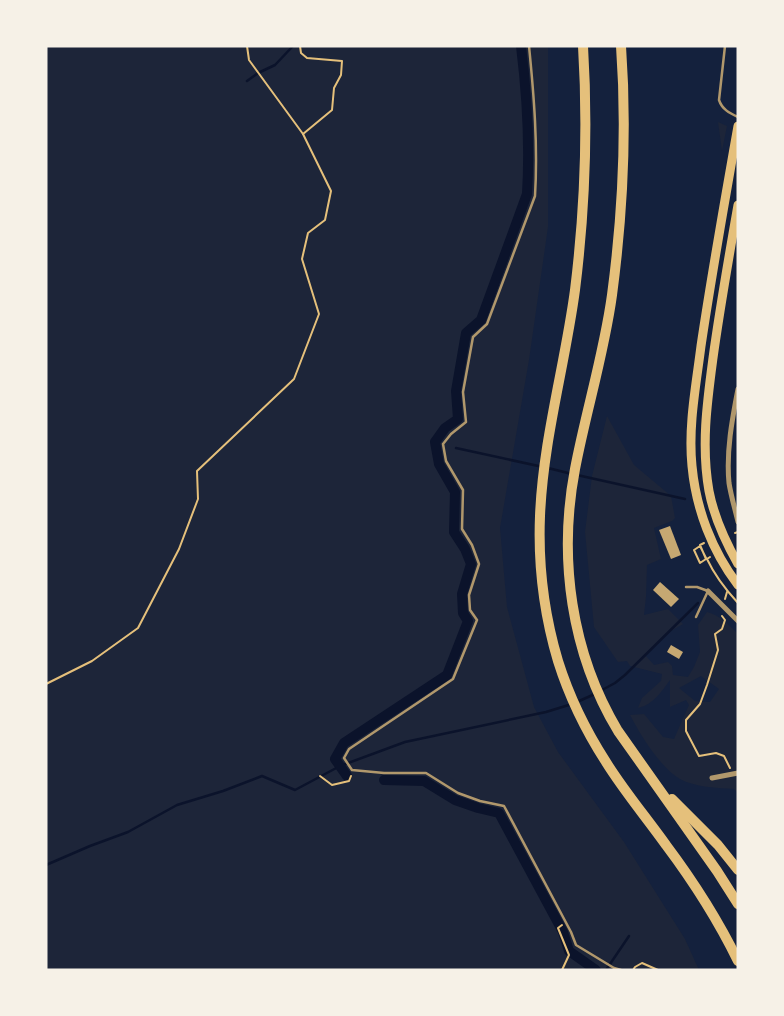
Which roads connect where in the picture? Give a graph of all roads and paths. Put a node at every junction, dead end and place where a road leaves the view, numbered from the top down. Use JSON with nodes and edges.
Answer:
{"nodes":[{"id":1,"x":247,"y":46,"type":"edge"},
{"id":2,"x":300,"y":46,"type":"edge"},
{"id":3,"x":529,"y":46,"type":"edge"},
{"id":4,"x":583,"y":46,"type":"edge"},
{"id":5,"x":621,"y":46,"type":"edge"},
{"id":6,"x":725,"y":46,"type":"edge"},
{"id":7,"x":738,"y":116,"type":"edge"},
{"id":8,"x":738,"y":126,"type":"edge"},
{"id":9,"x":304,"y":134,"type":"junction"},
{"id":10,"x":738,"y":205,"type":"edge"},
{"id":11,"x":738,"y":389,"type":"edge"},
{"id":12,"x":735,"y":424,"type":"edge"},
{"id":13,"x":738,"y":522,"type":"edge"},
{"id":14,"x":705,"y":543,"type":"dead end"},
{"id":15,"x":738,"y":564,"type":"edge"},
{"id":16,"x":738,"y":585,"type":"edge"},
{"id":17,"x":686,"y":588,"type":"dead end"},
{"id":18,"x":708,"y":591,"type":"junction"},
{"id":19,"x":727,"y":592,"type":"junction"},
{"id":20,"x":726,"y":596,"type":"dead end"},
{"id":21,"x":738,"y":603,"type":"edge"},
{"id":22,"x":723,"y":606,"type":"junction"},
{"id":23,"x":696,"y":617,"type":"dead end"},
{"id":24,"x":738,"y":621,"type":"edge"},
{"id":25,"x":46,"y":684,"type":"edge"},
{"id":26,"x":359,"y":771,"type":"junction"},
{"id":27,"x":737,"y":774,"type":"edge"},
{"id":28,"x":320,"y":776,"type":"dead end"},
{"id":29,"x":712,"y":778,"type":"dead end"},
{"id":30,"x":691,"y":825,"type":"junction"},
{"id":31,"x":738,"y":870,"type":"edge"},
{"id":32,"x":738,"y":904,"type":"edge"},
{"id":33,"x":563,"y":925,"type":"dead end"},
{"id":34,"x":738,"y":961,"type":"edge"},
{"id":35,"x":562,"y":970,"type":"edge"},
{"id":36,"x":622,"y":970,"type":"edge"},
{"id":37,"x":633,"y":970,"type":"edge"},
{"id":38,"x":658,"y":970,"type":"edge"}],
"edges":[{"from":1,"to":9,"type":"path"},
{"from":2,"to":9,"type":"path"},
{"from":3,"to":26,"type":"lane"},
{"from":4,"to":34,"type":"highway"},
{"from":5,"to":30,"type":"highway"},
{"from":6,"to":7,"type":"lane"},
{"from":8,"to":16,"type":"main road"},
{"from":9,"to":25,"type":"path"},
{"from":10,"to":15,"type":"main road"},
{"from":11,"to":12,"type":"street"},
{"from":12,"to":13,"type":"street"},
{"from":14,"to":19,"type":"path"},
{"from":17,"to":18,"type":"lane"},
{"from":18,"to":22,"type":"street"},
{"from":18,"to":23,"type":"lane"},
{"from":19,"to":20,"type":"path"},
{"from":19,"to":21,"type":"path"},
{"from":22,"to":24,"type":"street"},
{"from":22,"to":27,"type":"path"},
{"from":26,"to":28,"type":"path"},
{"from":26,"to":36,"type":"lane"},
{"from":27,"to":29,"type":"street"},
{"from":30,"to":31,"type":"highway"},
{"from":30,"to":32,"type":"highway"},
{"from":33,"to":35,"type":"path"},
{"from":37,"to":38,"type":"path"}]}
